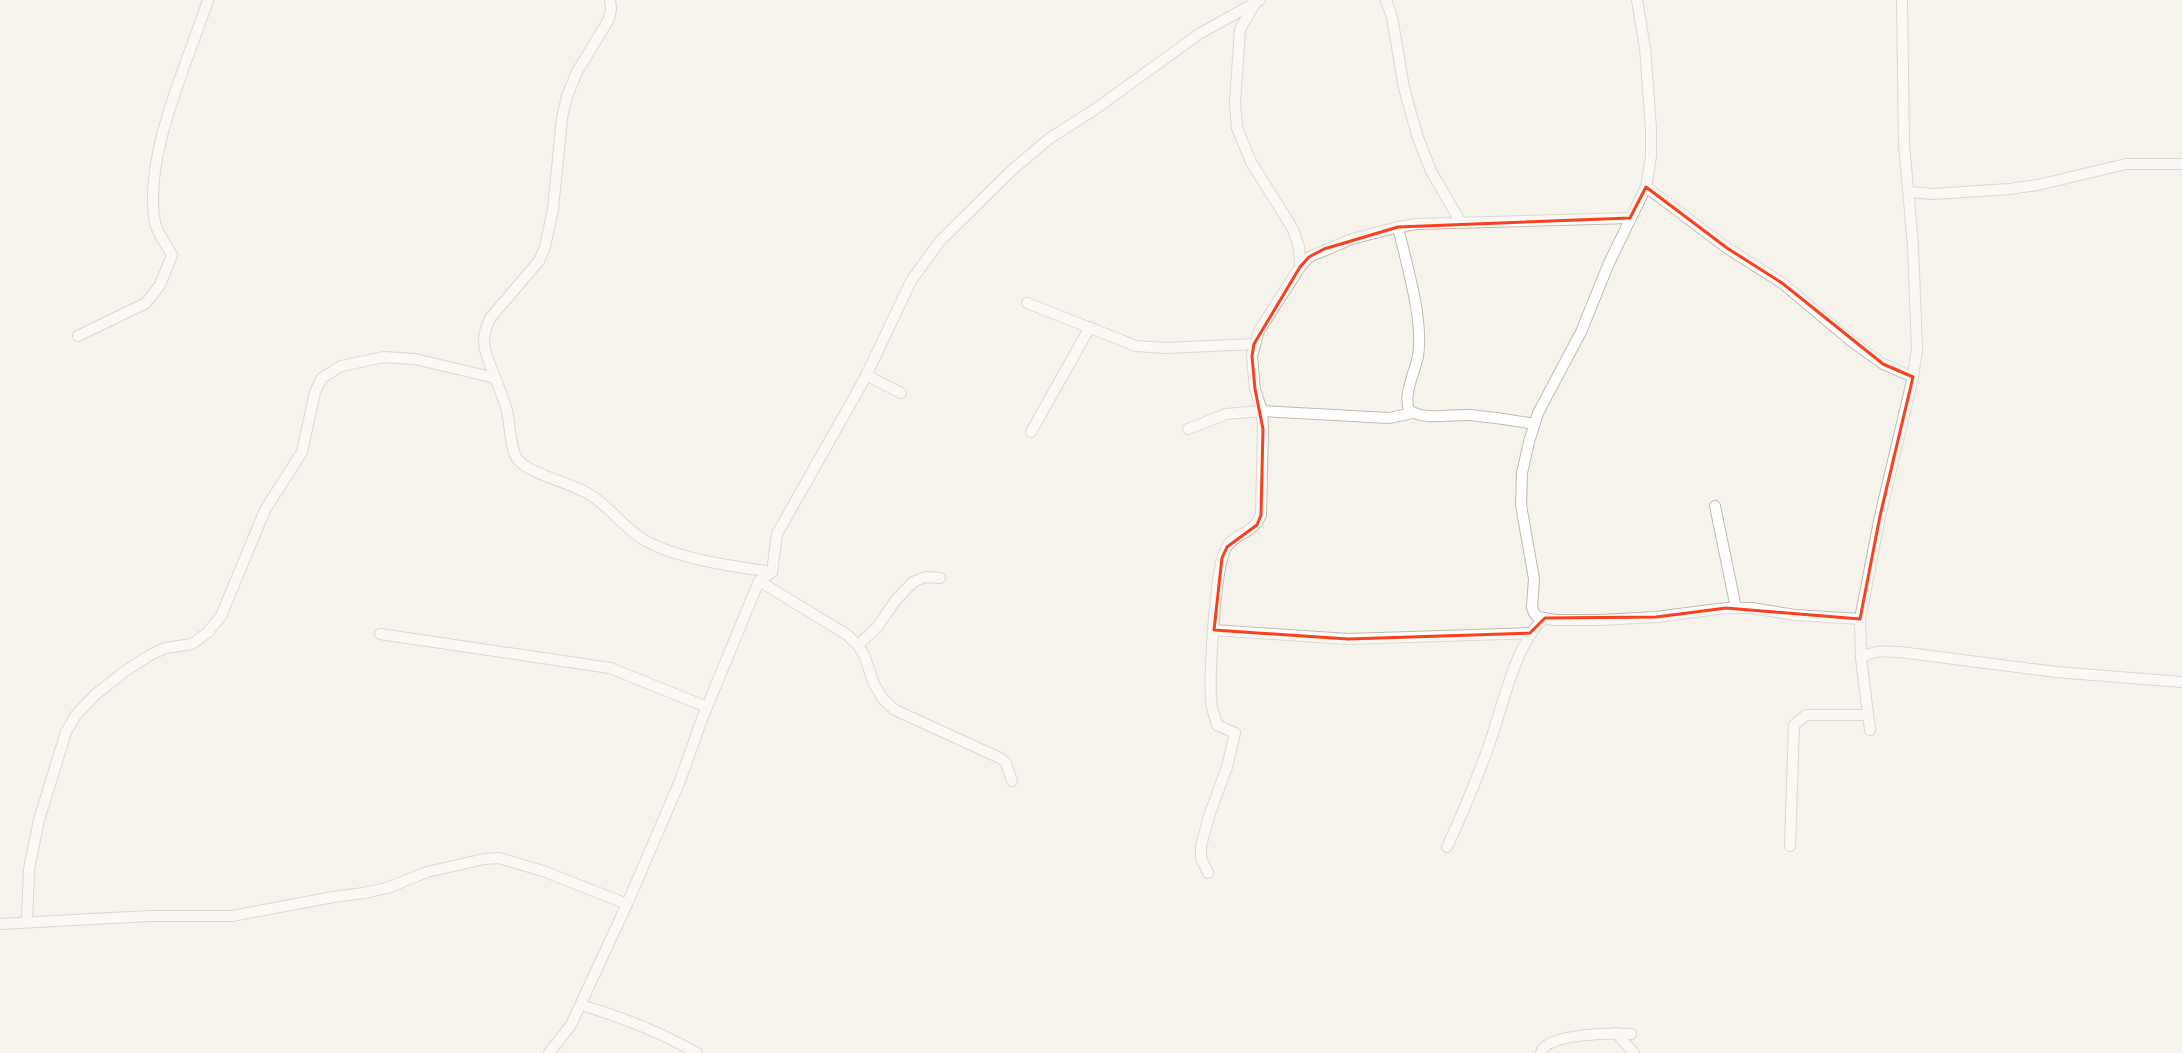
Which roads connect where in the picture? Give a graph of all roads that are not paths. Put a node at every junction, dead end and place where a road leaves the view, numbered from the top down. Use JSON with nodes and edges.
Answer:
{"nodes":[{"id":1,"x":208,"y":0,"type":"edge"},
{"id":2,"x":610,"y":0,"type":"edge"},
{"id":3,"x":1386,"y":0,"type":"edge"},
{"id":4,"x":1637,"y":0,"type":"edge"},
{"id":5,"x":1902,"y":0,"type":"edge"},
{"id":6,"x":1257,"y":1,"type":"edge"},
{"id":7,"x":2182,"y":164,"type":"edge"},
{"id":8,"x":1646,"y":187,"type":"junction"},
{"id":9,"x":1910,"y":192,"type":"junction"},
{"id":10,"x":1630,"y":218,"type":"junction"},
{"id":11,"x":1460,"y":221,"type":"junction"},
{"id":12,"x":1398,"y":226,"type":"junction"},
{"id":13,"x":1300,"y":267,"type":"junction"},
{"id":14,"x":1027,"y":303,"type":"dead end"},
{"id":15,"x":1090,"y":327,"type":"junction"},
{"id":16,"x":78,"y":336,"type":"dead end"},
{"id":17,"x":1254,"y":344,"type":"junction"},
{"id":18,"x":866,"y":376,"type":"junction"},
{"id":19,"x":1913,"y":377,"type":"junction"},
{"id":20,"x":495,"y":378,"type":"junction"},
{"id":21,"x":901,"y":394,"type":"dead end"},
{"id":22,"x":1262,"y":411,"type":"junction"},
{"id":23,"x":1413,"y":413,"type":"junction"},
{"id":24,"x":1534,"y":424,"type":"junction"},
{"id":25,"x":1188,"y":429,"type":"dead end"},
{"id":26,"x":1031,"y":432,"type":"dead end"},
{"id":27,"x":1715,"y":506,"type":"dead end"},
{"id":28,"x":772,"y":572,"type":"junction"},
{"id":29,"x":940,"y":578,"type":"dead end"},
{"id":30,"x":759,"y":581,"type":"junction"},
{"id":31,"x":1736,"y":608,"type":"junction"},
{"id":32,"x":1545,"y":618,"type":"junction"},
{"id":33,"x":1860,"y":619,"type":"junction"},
{"id":34,"x":1214,"y":630,"type":"junction"},
{"id":35,"x":1530,"y":633,"type":"junction"},
{"id":36,"x":380,"y":634,"type":"dead end"},
{"id":37,"x":858,"y":644,"type":"junction"},
{"id":38,"x":1861,"y":658,"type":"junction"},
{"id":39,"x":2182,"y":682,"type":"edge"},
{"id":40,"x":707,"y":707,"type":"junction"},
{"id":41,"x":1868,"y":715,"type":"junction"},
{"id":42,"x":1870,"y":730,"type":"dead end"},
{"id":43,"x":1012,"y":781,"type":"dead end"},
{"id":44,"x":1790,"y":846,"type":"dead end"},
{"id":45,"x":1447,"y":847,"type":"dead end"},
{"id":46,"x":1208,"y":872,"type":"dead end"},
{"id":47,"x":627,"y":904,"type":"junction"},
{"id":48,"x":27,"y":921,"type":"junction"},
{"id":49,"x":0,"y":924,"type":"edge"},
{"id":50,"x":580,"y":1005,"type":"junction"},
{"id":51,"x":1616,"y":1034,"type":"junction"},
{"id":52,"x":1631,"y":1034,"type":"dead end"},
{"id":53,"x":549,"y":1053,"type":"edge"},
{"id":54,"x":697,"y":1053,"type":"edge"},
{"id":55,"x":1541,"y":1053,"type":"edge"},
{"id":56,"x":1634,"y":1053,"type":"edge"}],
"edges":[{"from":1,"to":16,"type":"street"},
{"from":2,"to":20,"type":"street"},
{"from":3,"to":11,"type":"street"},
{"from":4,"to":8,"type":"street"},
{"from":5,"to":9,"type":"street"},
{"from":6,"to":13,"type":"street"},
{"from":6,"to":18,"type":"street"},
{"from":7,"to":9,"type":"street"},
{"from":8,"to":10,"type":"street"},
{"from":8,"to":19,"type":"street"},
{"from":9,"to":19,"type":"street"},
{"from":10,"to":11,"type":"street"},
{"from":10,"to":24,"type":"street"},
{"from":11,"to":12,"type":"street"},
{"from":12,"to":13,"type":"street"},
{"from":12,"to":23,"type":"street"},
{"from":13,"to":17,"type":"street"},
{"from":14,"to":15,"type":"street"},
{"from":15,"to":17,"type":"street"},
{"from":15,"to":26,"type":"street"},
{"from":17,"to":22,"type":"street"},
{"from":18,"to":21,"type":"street"},
{"from":18,"to":28,"type":"street"},
{"from":19,"to":33,"type":"street"},
{"from":20,"to":28,"type":"street"},
{"from":20,"to":48,"type":"street"},
{"from":22,"to":23,"type":"street"},
{"from":22,"to":25,"type":"street"},
{"from":22,"to":34,"type":"street"},
{"from":23,"to":24,"type":"street"},
{"from":24,"to":32,"type":"street"},
{"from":27,"to":31,"type":"street"},
{"from":28,"to":30,"type":"street"},
{"from":29,"to":37,"type":"street"},
{"from":30,"to":37,"type":"street"},
{"from":30,"to":40,"type":"street"},
{"from":31,"to":32,"type":"street"},
{"from":31,"to":33,"type":"street"},
{"from":32,"to":35,"type":"street"},
{"from":33,"to":38,"type":"street"},
{"from":34,"to":35,"type":"street"},
{"from":34,"to":46,"type":"street"},
{"from":35,"to":45,"type":"street"},
{"from":36,"to":40,"type":"street"},
{"from":37,"to":43,"type":"street"},
{"from":38,"to":39,"type":"street"},
{"from":38,"to":41,"type":"street"},
{"from":40,"to":47,"type":"street"},
{"from":41,"to":42,"type":"street"},
{"from":41,"to":44,"type":"street"},
{"from":47,"to":48,"type":"street"},
{"from":47,"to":50,"type":"street"},
{"from":48,"to":49,"type":"street"},
{"from":50,"to":53,"type":"street"},
{"from":50,"to":54,"type":"street"},
{"from":51,"to":52,"type":"street"},
{"from":51,"to":55,"type":"street"},
{"from":51,"to":56,"type":"street"}]}
